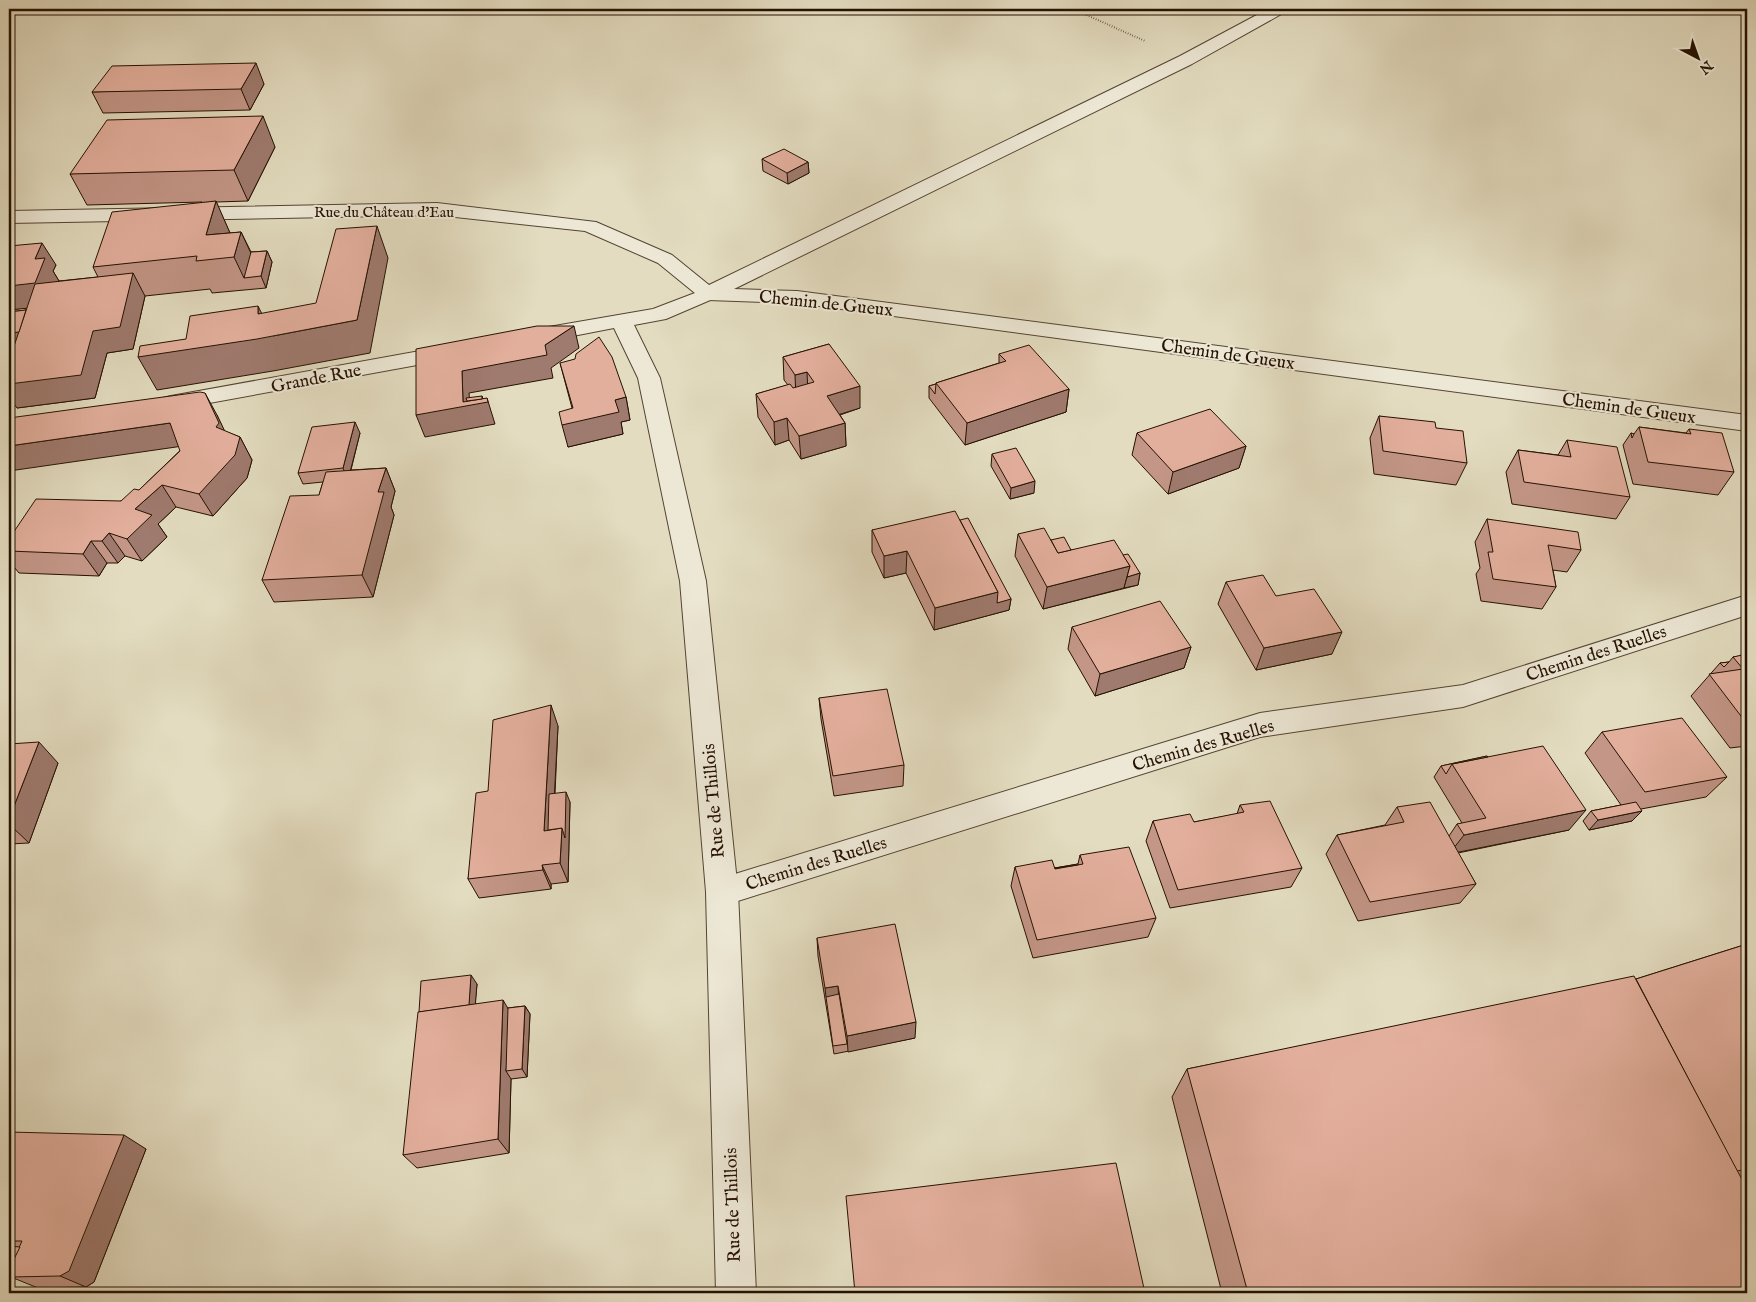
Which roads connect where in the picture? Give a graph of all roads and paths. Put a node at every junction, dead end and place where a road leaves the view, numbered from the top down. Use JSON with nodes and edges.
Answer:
{"nodes":[{"id":1,"x":1073,"y":9,"type":"edge"},
{"id":2,"x":1279,"y":9,"type":"edge"},
{"id":3,"x":1186,"y":60,"type":"junction"},
{"id":4,"x":9,"y":217,"type":"edge"},
{"id":5,"x":708,"y":294,"type":"junction"},
{"id":6,"x":621,"y":320,"type":"junction"},
{"id":7,"x":517,"y":340,"type":"edge"},
{"id":8,"x":469,"y":349,"type":"edge"},
{"id":9,"x":150,"y":406,"type":"edge"},
{"id":10,"x":1747,"y":423,"type":"edge"},
{"id":11,"x":1747,"y":605,"type":"edge"},
{"id":12,"x":722,"y":892,"type":"junction"},
{"id":13,"x":736,"y":1293,"type":"edge"}],
"edges":[{"from":1,"to":3,"type":"path"},
{"from":2,"to":3,"type":"street"},
{"from":3,"to":5,"type":"street"},
{"from":4,"to":5,"type":"street","name":"Rue du Château d'Eau"},
{"from":5,"to":6,"type":"street"},
{"from":5,"to":10,"type":"street","name":"Chemin de Gueux"},
{"from":6,"to":7,"type":"street"},
{"from":6,"to":12,"type":"street","name":"Rue de Thillois"},
{"from":8,"to":9,"type":"street","name":"Grande Rue"},
{"from":11,"to":12,"type":"street","name":"Chemin des Ruelles"},
{"from":12,"to":13,"type":"street","name":"Rue de Thillois"}]}
